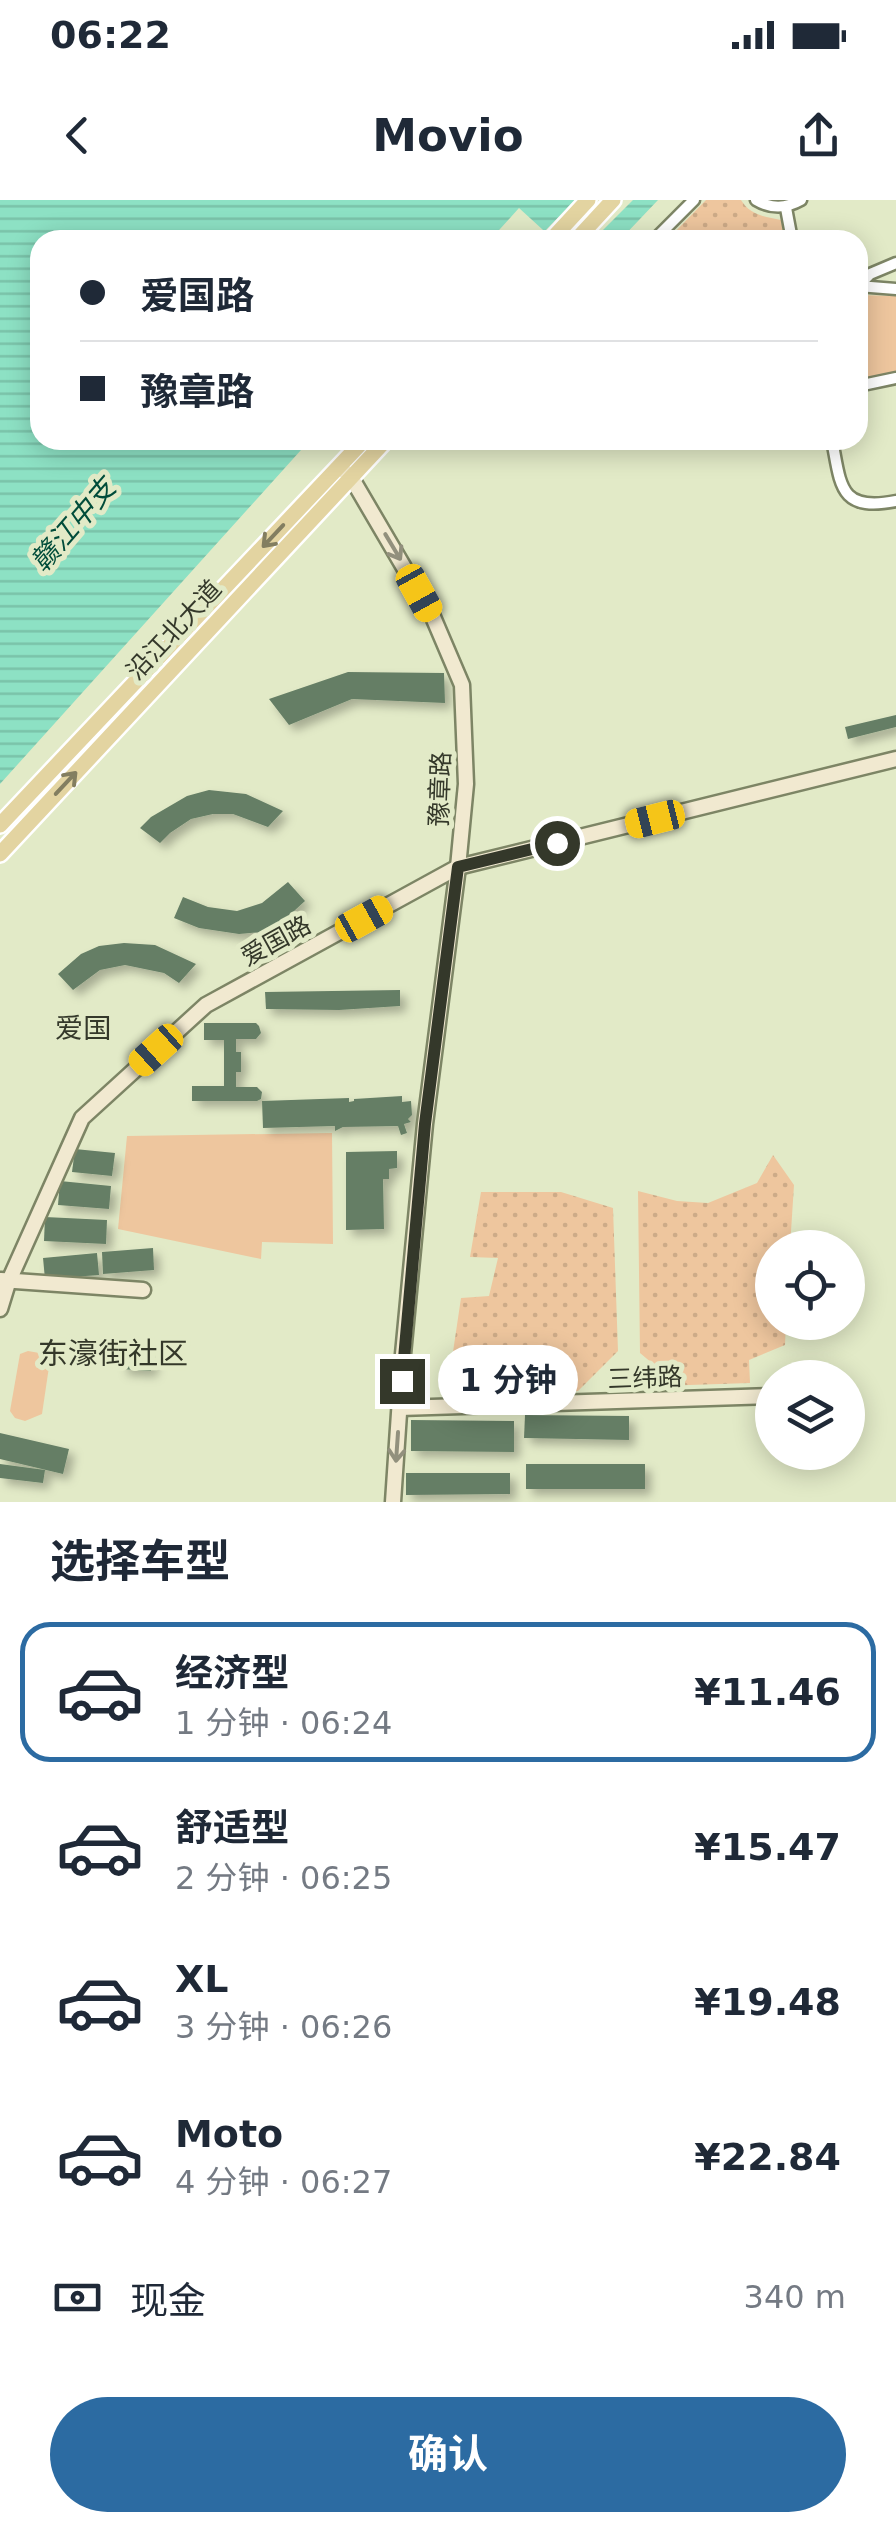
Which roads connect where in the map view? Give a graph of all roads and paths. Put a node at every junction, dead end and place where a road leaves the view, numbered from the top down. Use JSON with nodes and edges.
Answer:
{"nodes":[{"id":1,"x":588,"y":200,"type":"edge"},
{"id":2,"x":613,"y":200,"type":"edge"},
{"id":3,"x":694,"y":200,"type":"edge"},
{"id":4,"x":756,"y":200,"type":"edge"},
{"id":5,"x":801,"y":200,"type":"edge"},
{"id":6,"x":786,"y":208,"type":"junction"},
{"id":7,"x":560,"y":230,"type":"edge"},
{"id":8,"x":585,"y":230,"type":"edge"},
{"id":9,"x":664,"y":230,"type":"edge"},
{"id":10,"x":790,"y":230,"type":"edge"},
{"id":11,"x":896,"y":263,"type":"edge"},
{"id":12,"x":868,"y":276,"type":"edge"},
{"id":13,"x":868,"y":287,"type":"edge"},
{"id":14,"x":896,"y":289,"type":"edge"},
{"id":15,"x":896,"y":378,"type":"edge"},
{"id":16,"x":868,"y":384,"type":"edge"},
{"id":17,"x":358,"y":450,"type":"edge"},
{"id":18,"x":373,"y":450,"type":"edge"},
{"id":19,"x":834,"y":450,"type":"edge"},
{"id":20,"x":345,"y":472,"type":"junction"},
{"id":21,"x":896,"y":501,"type":"edge"},
{"id":22,"x":896,"y":759,"type":"edge"},
{"id":23,"x":0,"y":825,"type":"edge"},
{"id":24,"x":0,"y":854,"type":"edge"},
{"id":25,"x":458,"y":867,"type":"junction"},
{"id":26,"x":4,"y":1282,"type":"edge"},
{"id":27,"x":143,"y":1290,"type":"dead end"},
{"id":28,"x":0,"y":1308,"type":"edge"},
{"id":29,"x":755,"y":1397,"type":"edge"},
{"id":30,"x":400,"y":1408,"type":"junction"},
{"id":31,"x":393,"y":1502,"type":"edge"}],
"edges":[{"from":1,"to":7,"type":"main road"},
{"from":2,"to":8,"type":"main road"},
{"from":3,"to":9,"type":"street"},
{"from":4,"to":6,"type":"street"},
{"from":5,"to":6,"type":"street"},
{"from":6,"to":10,"type":"street"},
{"from":11,"to":12,"type":"street"},
{"from":13,"to":14,"type":"street"},
{"from":15,"to":16,"type":"street"},
{"from":17,"to":20,"type":"main road","name":"沿江北大道"},
{"from":18,"to":20,"type":"main road","name":"沿江北大道"},
{"from":19,"to":21,"type":"street"},
{"from":20,"to":23,"type":"main road","name":"沿江北大道","one_way":true},
{"from":24,"to":20,"type":"main road","name":"沿江北大道","one_way":true},
{"from":20,"to":25,"type":"street","name":"豫章路","one_way":true},
{"from":22,"to":25,"type":"street","name":"爱国路"},
{"from":25,"to":26,"type":"street","name":"爱国路"},
{"from":25,"to":30,"type":"street","name":"豫章路"},
{"from":26,"to":27,"type":"street"},
{"from":26,"to":28,"type":"street","name":"爱国路"},
{"from":29,"to":30,"type":"street","name":"三纬路"},
{"from":30,"to":31,"type":"street","name":"豫章路","one_way":true}]}
